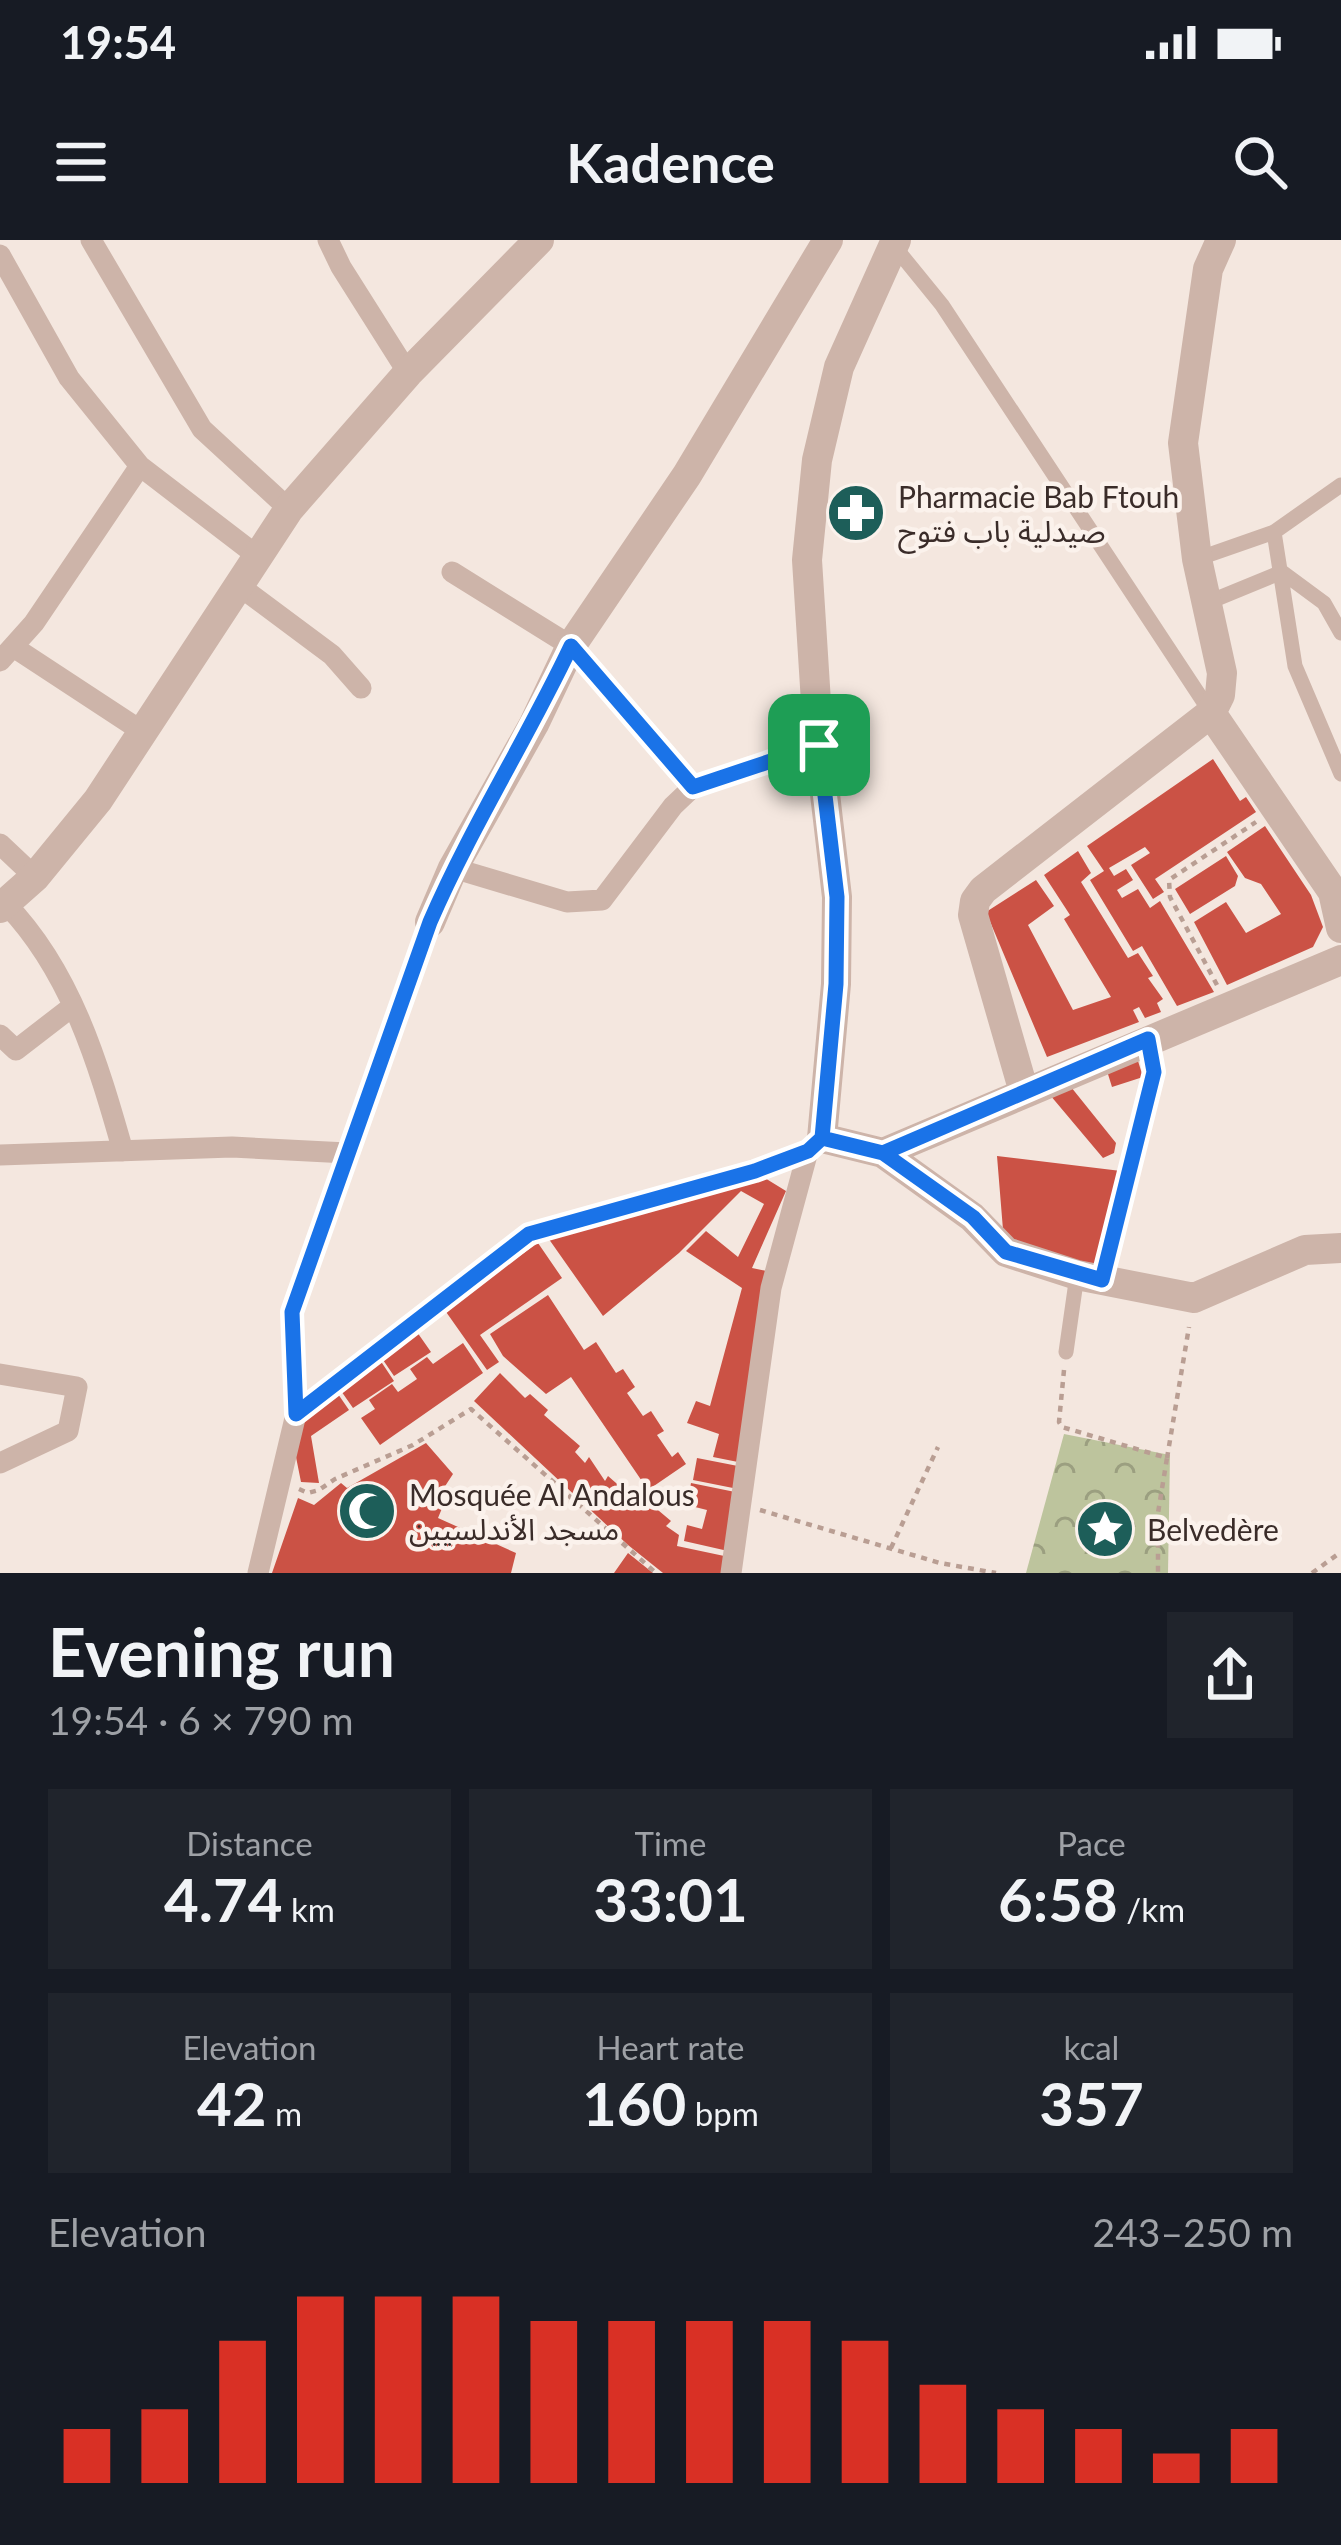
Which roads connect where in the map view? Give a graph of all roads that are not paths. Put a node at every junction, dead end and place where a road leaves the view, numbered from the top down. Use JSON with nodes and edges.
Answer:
{"nodes":[{"id":1,"x":92,"y":240,"type":"edge"},
{"id":2,"x":328,"y":240,"type":"edge"},
{"id":3,"x":539,"y":240,"type":"edge"},
{"id":4,"x":828,"y":240,"type":"edge"},
{"id":5,"x":1221,"y":240,"type":"edge"},
{"id":6,"x":895,"y":243,"type":"edge"},
{"id":7,"x":0,"y":255,"type":"edge"},
{"id":8,"x":409,"y":374,"type":"junction"},
{"id":9,"x":140,"y":466,"type":"junction"},
{"id":10,"x":1341,"y":484,"type":"edge"},
{"id":11,"x":290,"y":509,"type":"junction"},
{"id":12,"x":1274,"y":532,"type":"junction"},
{"id":13,"x":256,"y":555,"type":"junction"},
{"id":14,"x":1197,"y":559,"type":"junction"},
{"id":15,"x":452,"y":572,"type":"dead end"},
{"id":16,"x":1282,"y":572,"type":"junction"},
{"id":17,"x":238,"y":585,"type":"junction"},
{"id":18,"x":1209,"y":602,"type":"junction"},
{"id":19,"x":1341,"y":633,"type":"edge"},
{"id":20,"x":571,"y":646,"type":"junction"},
{"id":21,"x":7,"y":654,"type":"edge"},
{"id":22,"x":361,"y":688,"type":"dead end"},
{"id":23,"x":1211,"y":713,"type":"junction"},
{"id":24,"x":143,"y":732,"type":"junction"},
{"id":25,"x":819,"y":745,"type":"junction"},
{"id":26,"x":1341,"y":774,"type":"edge"},
{"id":27,"x":693,"y":787,"type":"junction"},
{"id":28,"x":0,"y":844,"type":"edge"},
{"id":29,"x":453,"y":868,"type":"junction"},
{"id":30,"x":35,"y":877,"type":"junction"},
{"id":31,"x":3,"y":906,"type":"edge"},
{"id":32,"x":430,"y":922,"type":"joint"},
{"id":33,"x":1341,"y":928,"type":"edge"},
{"id":34,"x":1341,"y":960,"type":"edge"},
{"id":35,"x":73,"y":1006,"type":"junction"},
{"id":36,"x":0,"y":1035,"type":"edge"},
{"id":37,"x":1024,"y":1093,"type":"junction"},
{"id":38,"x":815,"y":1145,"type":"junction"},
{"id":39,"x":123,"y":1151,"type":"junction"},
{"id":40,"x":347,"y":1153,"type":"junction"},
{"id":41,"x":883,"y":1153,"type":"junction"},
{"id":42,"x":0,"y":1155,"type":"edge"},
{"id":43,"x":1341,"y":1248,"type":"edge"},
{"id":44,"x":1089,"y":1277,"type":"junction"},
{"id":45,"x":1066,"y":1352,"type":"road end"},
{"id":46,"x":0,"y":1374,"type":"edge"},
{"id":47,"x":296,"y":1414,"type":"junction"},
{"id":48,"x":0,"y":1463,"type":"edge"},
{"id":49,"x":258,"y":1573,"type":"edge"},
{"id":50,"x":730,"y":1573,"type":"edge"}],
"edges":[{"from":1,"to":11,"type":"street"},
{"from":2,"to":8,"type":"street"},
{"from":3,"to":8,"type":"street"},
{"from":4,"to":20,"type":"street"},
{"from":5,"to":14,"type":"street"},
{"from":6,"to":23,"type":"lane"},
{"from":6,"to":25,"type":"street"},
{"from":7,"to":9,"type":"street"},
{"from":8,"to":11,"type":"street"},
{"from":9,"to":13,"type":"street"},
{"from":9,"to":21,"type":"street"},
{"from":10,"to":12,"type":"lane"},
{"from":11,"to":13,"type":"street"},
{"from":12,"to":14,"type":"lane"},
{"from":12,"to":16,"type":"lane"},
{"from":13,"to":17,"type":"street"},
{"from":14,"to":18,"type":"street"},
{"from":15,"to":20,"type":"street"},
{"from":16,"to":18,"type":"lane"},
{"from":16,"to":19,"type":"lane"},
{"from":16,"to":26,"type":"lane"},
{"from":17,"to":22,"type":"street"},
{"from":17,"to":24,"type":"street"},
{"from":18,"to":23,"type":"street"},
{"from":20,"to":27,"type":"street"},
{"from":20,"to":29,"type":"street"},
{"from":21,"to":24,"type":"street"},
{"from":23,"to":33,"type":"street"},
{"from":23,"to":37,"type":"street"},
{"from":24,"to":30,"type":"street"},
{"from":25,"to":27,"type":"street"},
{"from":25,"to":38,"type":"street"},
{"from":27,"to":29,"type":"street"},
{"from":28,"to":30,"type":"street"},
{"from":29,"to":32,"type":"street"},
{"from":30,"to":31,"type":"street"},
{"from":31,"to":35,"type":"street"},
{"from":32,"to":40,"type":"street"},
{"from":34,"to":37,"type":"street"},
{"from":35,"to":36,"type":"street"},
{"from":35,"to":39,"type":"street"},
{"from":37,"to":41,"type":"street"},
{"from":38,"to":41,"type":"street"},
{"from":38,"to":47,"type":"street"},
{"from":38,"to":50,"type":"street"},
{"from":39,"to":40,"type":"street"},
{"from":39,"to":42,"type":"street"},
{"from":40,"to":47,"type":"street"},
{"from":41,"to":44,"type":"street"},
{"from":43,"to":44,"type":"street"},
{"from":44,"to":45,"type":"lane"},
{"from":46,"to":48,"type":"street"},
{"from":47,"to":49,"type":"street"}]}
